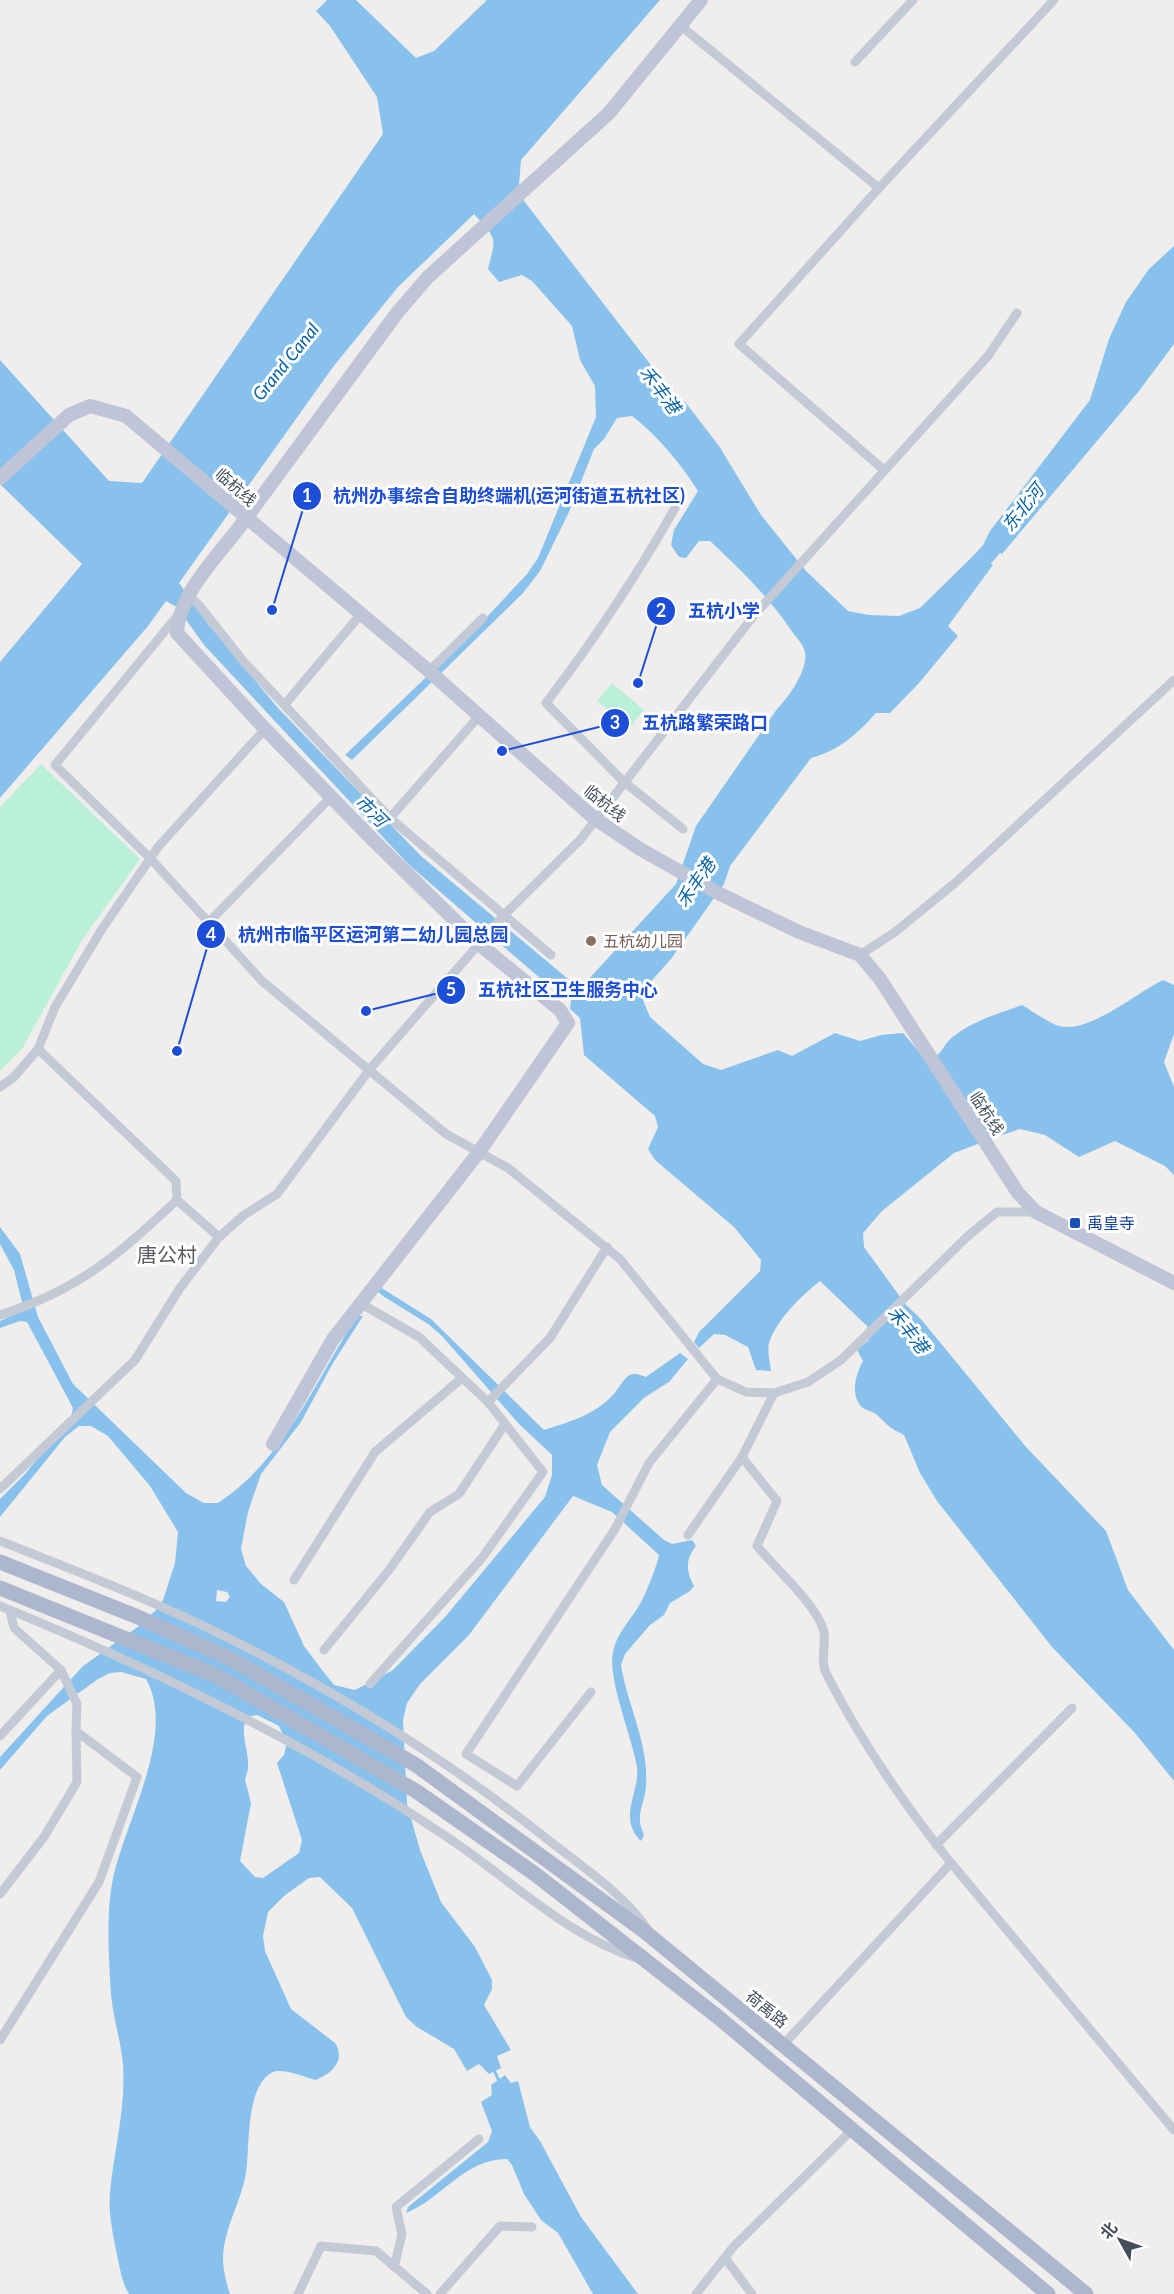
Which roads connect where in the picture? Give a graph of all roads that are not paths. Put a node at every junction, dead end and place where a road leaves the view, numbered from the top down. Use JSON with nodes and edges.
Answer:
{"nodes":[{"id":1,"x":701,"y":0,"type":"edge"},
{"id":2,"x":913,"y":0,"type":"edge"},
{"id":3,"x":1054,"y":0,"type":"edge"},
{"id":4,"x":681,"y":26,"type":"junction"},
{"id":5,"x":855,"y":62,"type":"dead end"},
{"id":6,"x":879,"y":188,"type":"junction"},
{"id":7,"x":1017,"y":313,"type":"dead end"},
{"id":8,"x":884,"y":470,"type":"junction"},
{"id":9,"x":0,"y":478,"type":"edge"},
{"id":10,"x":680,"y":499,"type":"dead end"},
{"id":11,"x":188,"y":596,"type":"junction"},
{"id":12,"x":361,"y":614,"type":"junction"},
{"id":13,"x":178,"y":615,"type":"junction"},
{"id":14,"x":483,"y":618,"type":"dead end"},
{"id":15,"x":433,"y":675,"type":"junction"},
{"id":16,"x":1174,"y":680,"type":"edge"},
{"id":17,"x":285,"y":704,"type":"junction"},
{"id":18,"x":479,"y":716,"type":"junction"},
{"id":19,"x":265,"y":729,"type":"junction"},
{"id":20,"x":623,"y":781,"type":"junction"},
{"id":21,"x":331,"y":797,"type":"junction"},
{"id":22,"x":390,"y":818,"type":"junction"},
{"id":23,"x":594,"y":818,"type":"junction"},
{"id":24,"x":683,"y":829,"type":"dead end"},
{"id":25,"x":150,"y":858,"type":"junction"},
{"id":26,"x":505,"y":914,"type":"junction"},
{"id":27,"x":209,"y":922,"type":"junction"},
{"id":28,"x":479,"y":944,"type":"junction"},
{"id":29,"x":551,"y":955,"type":"dead end"},
{"id":30,"x":860,"y":955,"type":"junction"},
{"id":31,"x":38,"y":1048,"type":"junction"},
{"id":32,"x":370,"y":1069,"type":"junction"},
{"id":33,"x":0,"y":1087,"type":"edge"},
{"id":34,"x":479,"y":1152,"type":"junction"},
{"id":35,"x":177,"y":1200,"type":"junction"},
{"id":36,"x":1036,"y":1212,"type":"junction"},
{"id":37,"x":219,"y":1237,"type":"junction"},
{"id":38,"x":607,"y":1247,"type":"junction"},
{"id":39,"x":1174,"y":1283,"type":"edge"},
{"id":40,"x":360,"y":1304,"type":"junction"},
{"id":41,"x":0,"y":1315,"type":"edge"},
{"id":42,"x":462,"y":1378,"type":"junction"},
{"id":43,"x":717,"y":1379,"type":"junction"},
{"id":44,"x":774,"y":1393,"type":"junction"},
{"id":45,"x":488,"y":1402,"type":"junction"},
{"id":46,"x":505,"y":1424,"type":"junction"},
{"id":47,"x":273,"y":1444,"type":"dead end"},
{"id":48,"x":742,"y":1457,"type":"junction"},
{"id":49,"x":0,"y":1489,"type":"edge"},
{"id":50,"x":688,"y":1535,"type":"dead end"},
{"id":51,"x":0,"y":1541,"type":"edge"},
{"id":52,"x":0,"y":1562,"type":"edge"},
{"id":53,"x":294,"y":1580,"type":"dead end"},
{"id":54,"x":0,"y":1588,"type":"edge"},
{"id":55,"x":0,"y":1606,"type":"edge"},
{"id":56,"x":10,"y":1611,"type":"junction"},
{"id":57,"x":324,"y":1650,"type":"dead end"},
{"id":58,"x":61,"y":1670,"type":"junction"},
{"id":59,"x":370,"y":1684,"type":"dead end"},
{"id":60,"x":591,"y":1692,"type":"dead end"},
{"id":61,"x":1072,"y":1708,"type":"dead end"},
{"id":62,"x":76,"y":1731,"type":"junction"},
{"id":63,"x":0,"y":1736,"type":"edge"},
{"id":64,"x":936,"y":1845,"type":"junction"},
{"id":65,"x":951,"y":1863,"type":"junction"},
{"id":66,"x":0,"y":1894,"type":"edge"},
{"id":67,"x":655,"y":1940,"type":"junction"},
{"id":68,"x":648,"y":1962,"type":"junction"},
{"id":69,"x":0,"y":2040,"type":"edge"},
{"id":70,"x":783,"y":2046,"type":"junction"},
{"id":71,"x":853,"y":2129,"type":"junction"},
{"id":72,"x":1174,"y":2130,"type":"edge"},
{"id":73,"x":479,"y":2139,"type":"dead end"},
{"id":74,"x":532,"y":2227,"type":"dead end"},
{"id":75,"x":725,"y":2258,"type":"junction"},
{"id":76,"x":394,"y":2267,"type":"junction"},
{"id":77,"x":1045,"y":2293,"type":"edge"},
{"id":78,"x":298,"y":2294,"type":"edge"},
{"id":79,"x":427,"y":2294,"type":"edge"},
{"id":80,"x":440,"y":2294,"type":"edge"},
{"id":81,"x":696,"y":2294,"type":"edge"},
{"id":82,"x":752,"y":2294,"type":"edge"},
{"id":83,"x":1086,"y":2294,"type":"edge"}],
"edges":[{"from":1,"to":4,"type":"street"},
{"from":2,"to":5,"type":"street"},
{"from":3,"to":6,"type":"street"},
{"from":4,"to":6,"type":"street"},
{"from":4,"to":11,"type":"street","bridge":true},
{"from":6,"to":8,"type":"street"},
{"from":7,"to":8,"type":"street"},
{"from":8,"to":20,"type":"street"},
{"from":9,"to":12,"type":"street","name":"临杭线"},
{"from":10,"to":20,"type":"street"},
{"from":11,"to":13,"type":"street"},
{"from":11,"to":17,"type":"street"},
{"from":12,"to":15,"type":"street","name":"临杭线"},
{"from":12,"to":17,"type":"street"},
{"from":13,"to":19,"type":"street"},
{"from":13,"to":25,"type":"street"},
{"from":14,"to":15,"type":"street"},
{"from":15,"to":18,"type":"street","name":"临杭线"},
{"from":16,"to":30,"type":"street"},
{"from":17,"to":22,"type":"street"},
{"from":18,"to":22,"type":"street"},
{"from":18,"to":23,"type":"street","name":"临杭线"},
{"from":19,"to":21,"type":"street"},
{"from":19,"to":25,"type":"street"},
{"from":20,"to":23,"type":"street"},
{"from":20,"to":24,"type":"street"},
{"from":21,"to":27,"type":"street"},
{"from":21,"to":28,"type":"street"},
{"from":22,"to":26,"type":"street"},
{"from":23,"to":26,"type":"street"},
{"from":23,"to":30,"type":"street","name":"临杭线"},
{"from":25,"to":27,"type":"street"},
{"from":25,"to":31,"type":"street"},
{"from":26,"to":28,"type":"street"},
{"from":26,"to":29,"type":"street"},
{"from":27,"to":32,"type":"street"},
{"from":28,"to":32,"type":"street"},
{"from":28,"to":34,"type":"street"},
{"from":30,"to":36,"type":"street","name":"临杭线"},
{"from":31,"to":33,"type":"street"},
{"from":31,"to":35,"type":"street"},
{"from":32,"to":34,"type":"street"},
{"from":32,"to":37,"type":"street"},
{"from":34,"to":38,"type":"street"},
{"from":34,"to":40,"type":"street"},
{"from":35,"to":37,"type":"street"},
{"from":35,"to":41,"type":"street"},
{"from":36,"to":39,"type":"street","name":"临杭线"},
{"from":36,"to":44,"type":"street"},
{"from":37,"to":49,"type":"street"},
{"from":38,"to":43,"type":"street"},
{"from":38,"to":45,"type":"street"},
{"from":40,"to":42,"type":"street"},
{"from":40,"to":47,"type":"street"},
{"from":42,"to":45,"type":"street"},
{"from":42,"to":53,"type":"street"},
{"from":43,"to":44,"type":"street"},
{"from":43,"to":60,"type":"street"},
{"from":44,"to":48,"type":"street"},
{"from":45,"to":46,"type":"street"},
{"from":46,"to":57,"type":"street"},
{"from":46,"to":59,"type":"street"},
{"from":48,"to":50,"type":"street"},
{"from":48,"to":64,"type":"street"},
{"from":51,"to":67,"type":"street"},
{"from":52,"to":67,"type":"main road","name":"荷禹路"},
{"from":54,"to":68,"type":"main road"},
{"from":55,"to":56,"type":"street"},
{"from":56,"to":58,"type":"street"},
{"from":56,"to":68,"type":"street"},
{"from":58,"to":62,"type":"street"},
{"from":58,"to":63,"type":"street"},
{"from":61,"to":64,"type":"street"},
{"from":62,"to":66,"type":"street"},
{"from":62,"to":69,"type":"street"},
{"from":64,"to":65,"type":"street"},
{"from":65,"to":70,"type":"street"},
{"from":65,"to":72,"type":"street"},
{"from":67,"to":70,"type":"main road","name":"荷禹路"},
{"from":68,"to":71,"type":"main road"},
{"from":70,"to":83,"type":"main road","name":"荷禹路"},
{"from":71,"to":75,"type":"street"},
{"from":71,"to":77,"type":"main road"},
{"from":73,"to":76,"type":"street"},
{"from":74,"to":80,"type":"street"},
{"from":75,"to":81,"type":"street"},
{"from":75,"to":82,"type":"street"},
{"from":76,"to":78,"type":"street"},
{"from":76,"to":79,"type":"street"}]}
